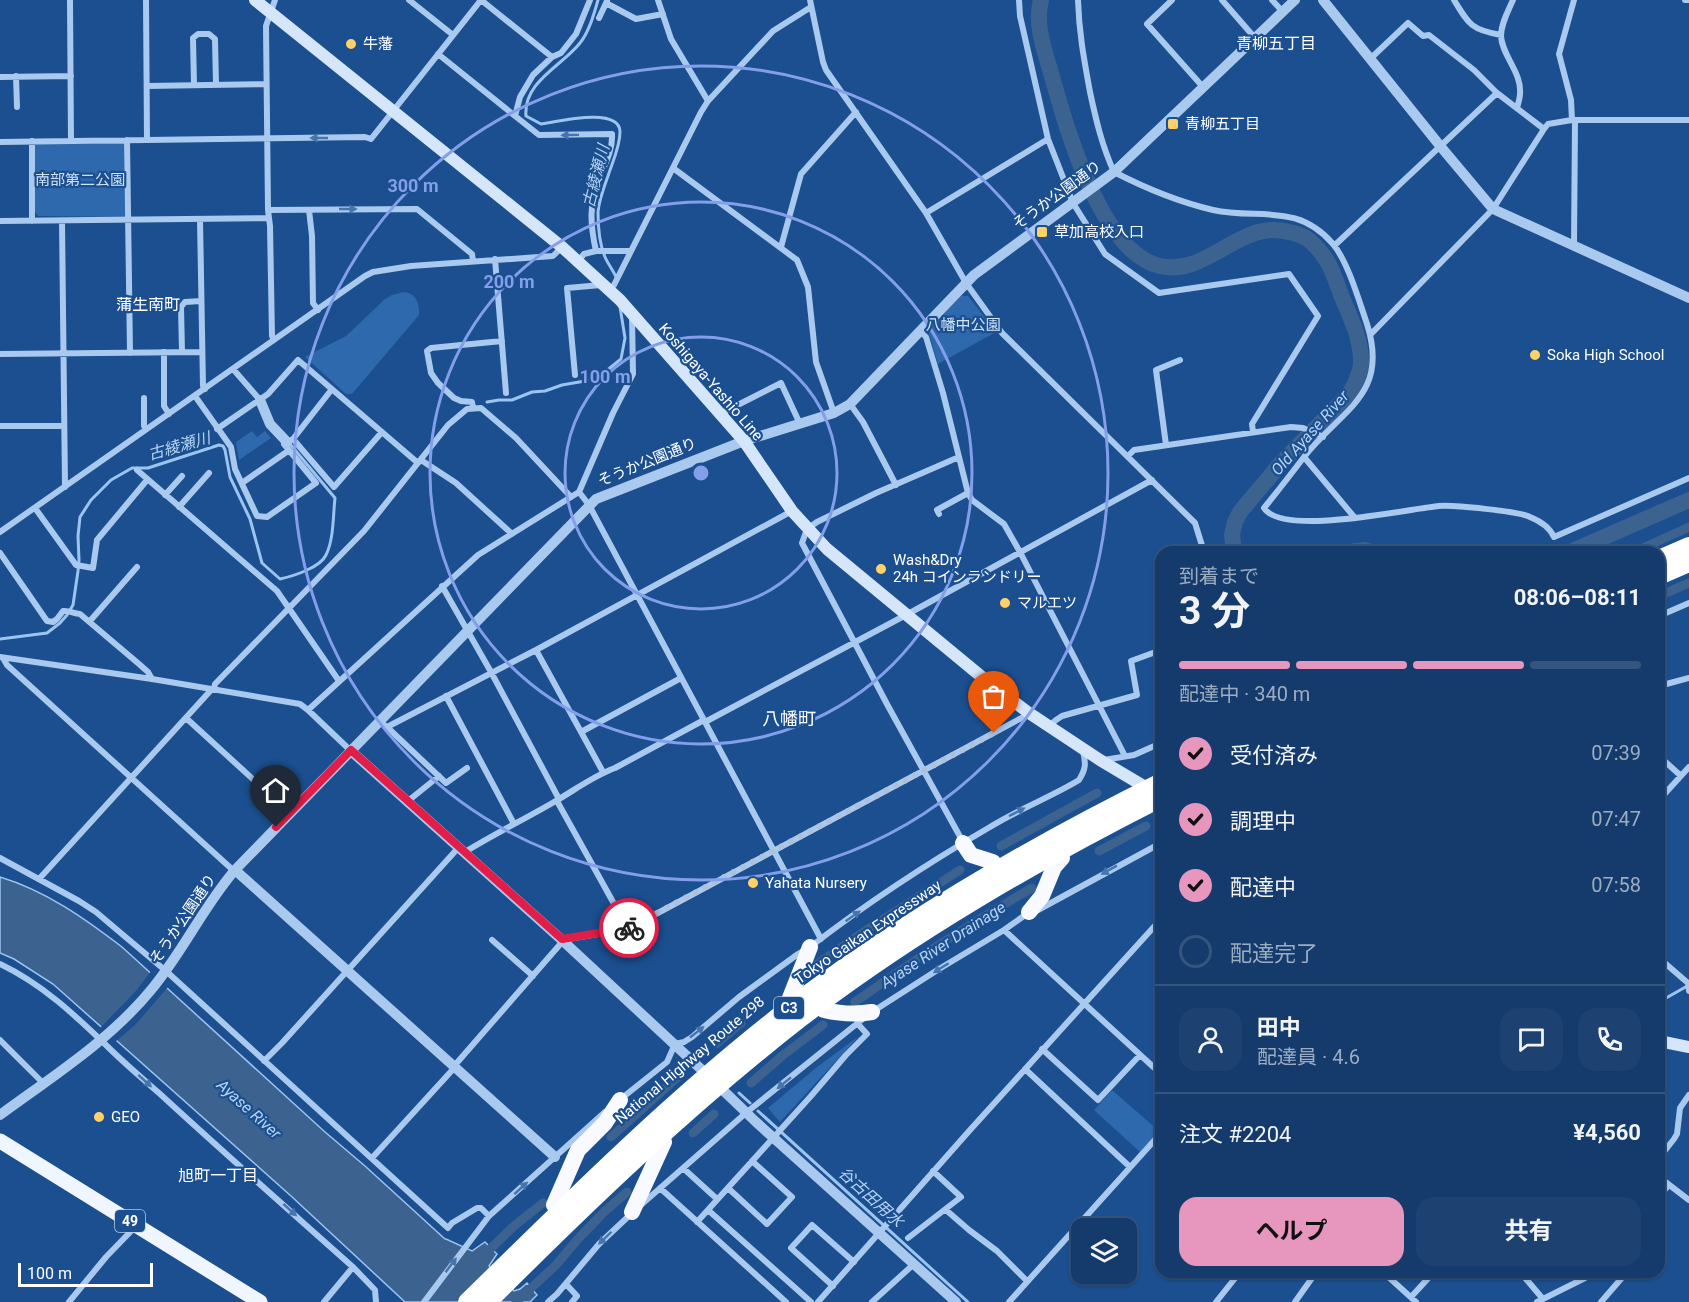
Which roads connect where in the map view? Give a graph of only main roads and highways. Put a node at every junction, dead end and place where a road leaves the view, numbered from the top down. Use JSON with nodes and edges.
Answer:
{"nodes":[{"id":1,"x":255,"y":0,"type":"edge"},
{"id":2,"x":273,"y":6,"type":"edge"},
{"id":3,"x":1689,"y":538,"type":"edge"},
{"id":4,"x":1689,"y":546,"type":"edge"},
{"id":5,"x":1665,"y":548,"type":"edge"},
{"id":6,"x":1665,"y":556,"type":"edge"},
{"id":7,"x":1689,"y":563,"type":"edge"},
{"id":8,"x":1689,"y":571,"type":"edge"},
{"id":9,"x":1665,"y":573,"type":"edge"},
{"id":10,"x":1665,"y":581,"type":"edge"},
{"id":11,"x":1155,"y":776,"type":"edge"},
{"id":12,"x":1139,"y":783,"type":"junction"},
{"id":13,"x":1155,"y":785,"type":"edge"},
{"id":14,"x":1155,"y":793,"type":"edge"},
{"id":15,"x":1155,"y":800,"type":"edge"},
{"id":16,"x":1155,"y":809,"type":"edge"},
{"id":17,"x":963,"y":843,"type":"road end"},
{"id":18,"x":1062,"y":858,"type":"junction"},
{"id":19,"x":993,"y":862,"type":"junction"},
{"id":20,"x":1029,"y":912,"type":"road end"},
{"id":21,"x":816,"y":943,"type":"road end"},
{"id":22,"x":790,"y":999,"type":"junction"},
{"id":23,"x":824,"y":1010,"type":"junction"},
{"id":24,"x":872,"y":1012,"type":"road end"},
{"id":25,"x":1665,"y":1042,"type":"edge"},
{"id":26,"x":1689,"y":1047,"type":"edge"},
{"id":27,"x":620,"y":1100,"type":"road end"},
{"id":28,"x":0,"y":1141,"type":"edge"},
{"id":29,"x":664,"y":1143,"type":"junction"},
{"id":30,"x":554,"y":1205,"type":"junction"},
{"id":31,"x":632,"y":1212,"type":"road end"},
{"id":32,"x":260,"y":1302,"type":"edge"},
{"id":33,"x":457,"y":1302,"type":"edge"},
{"id":34,"x":467,"y":1302,"type":"edge"},
{"id":35,"x":488,"y":1302,"type":"edge"},
{"id":36,"x":499,"y":1302,"type":"edge"}],
"edges":[{"from":1,"to":2,"type":"main road","name":"Koshigaya-Yashio Line"},
{"from":2,"to":12,"type":"main road","name":"Koshigaya-Yashio Line"},
{"from":3,"to":5,"type":"highway"},
{"from":4,"to":6,"type":"highway"},
{"from":7,"to":9,"type":"highway"},
{"from":8,"to":10,"type":"highway"},
{"from":11,"to":12,"type":"highway","name":"National Highway Route 298"},
{"from":12,"to":14,"type":"main road","name":"Koshigaya-Yashio Line"},
{"from":12,"to":19,"type":"highway","name":"National Highway Route 298"},
{"from":13,"to":34,"type":"highway","name":"Tokyo Gaikan Expressway","number":"C3","bridge":true},
{"from":15,"to":35,"type":"highway","name":"Tokyo Gaikan Expressway","number":"C3","bridge":true},
{"from":16,"to":18,"type":"highway"},
{"from":17,"to":19,"type":"highway"},
{"from":18,"to":20,"type":"highway"},
{"from":18,"to":23,"type":"highway"},
{"from":19,"to":22,"type":"highway","name":"National Highway Route 298"},
{"from":21,"to":22,"type":"highway"},
{"from":22,"to":30,"type":"highway","name":"National Highway Route 298"},
{"from":23,"to":24,"type":"highway"},
{"from":23,"to":29,"type":"highway"},
{"from":25,"to":26,"type":"main road"},
{"from":27,"to":30,"type":"highway"},
{"from":28,"to":32,"type":"main road","number":"49"},
{"from":29,"to":31,"type":"highway"},
{"from":29,"to":36,"type":"highway"},
{"from":30,"to":33,"type":"highway","name":"National Highway Route 298"}]}
